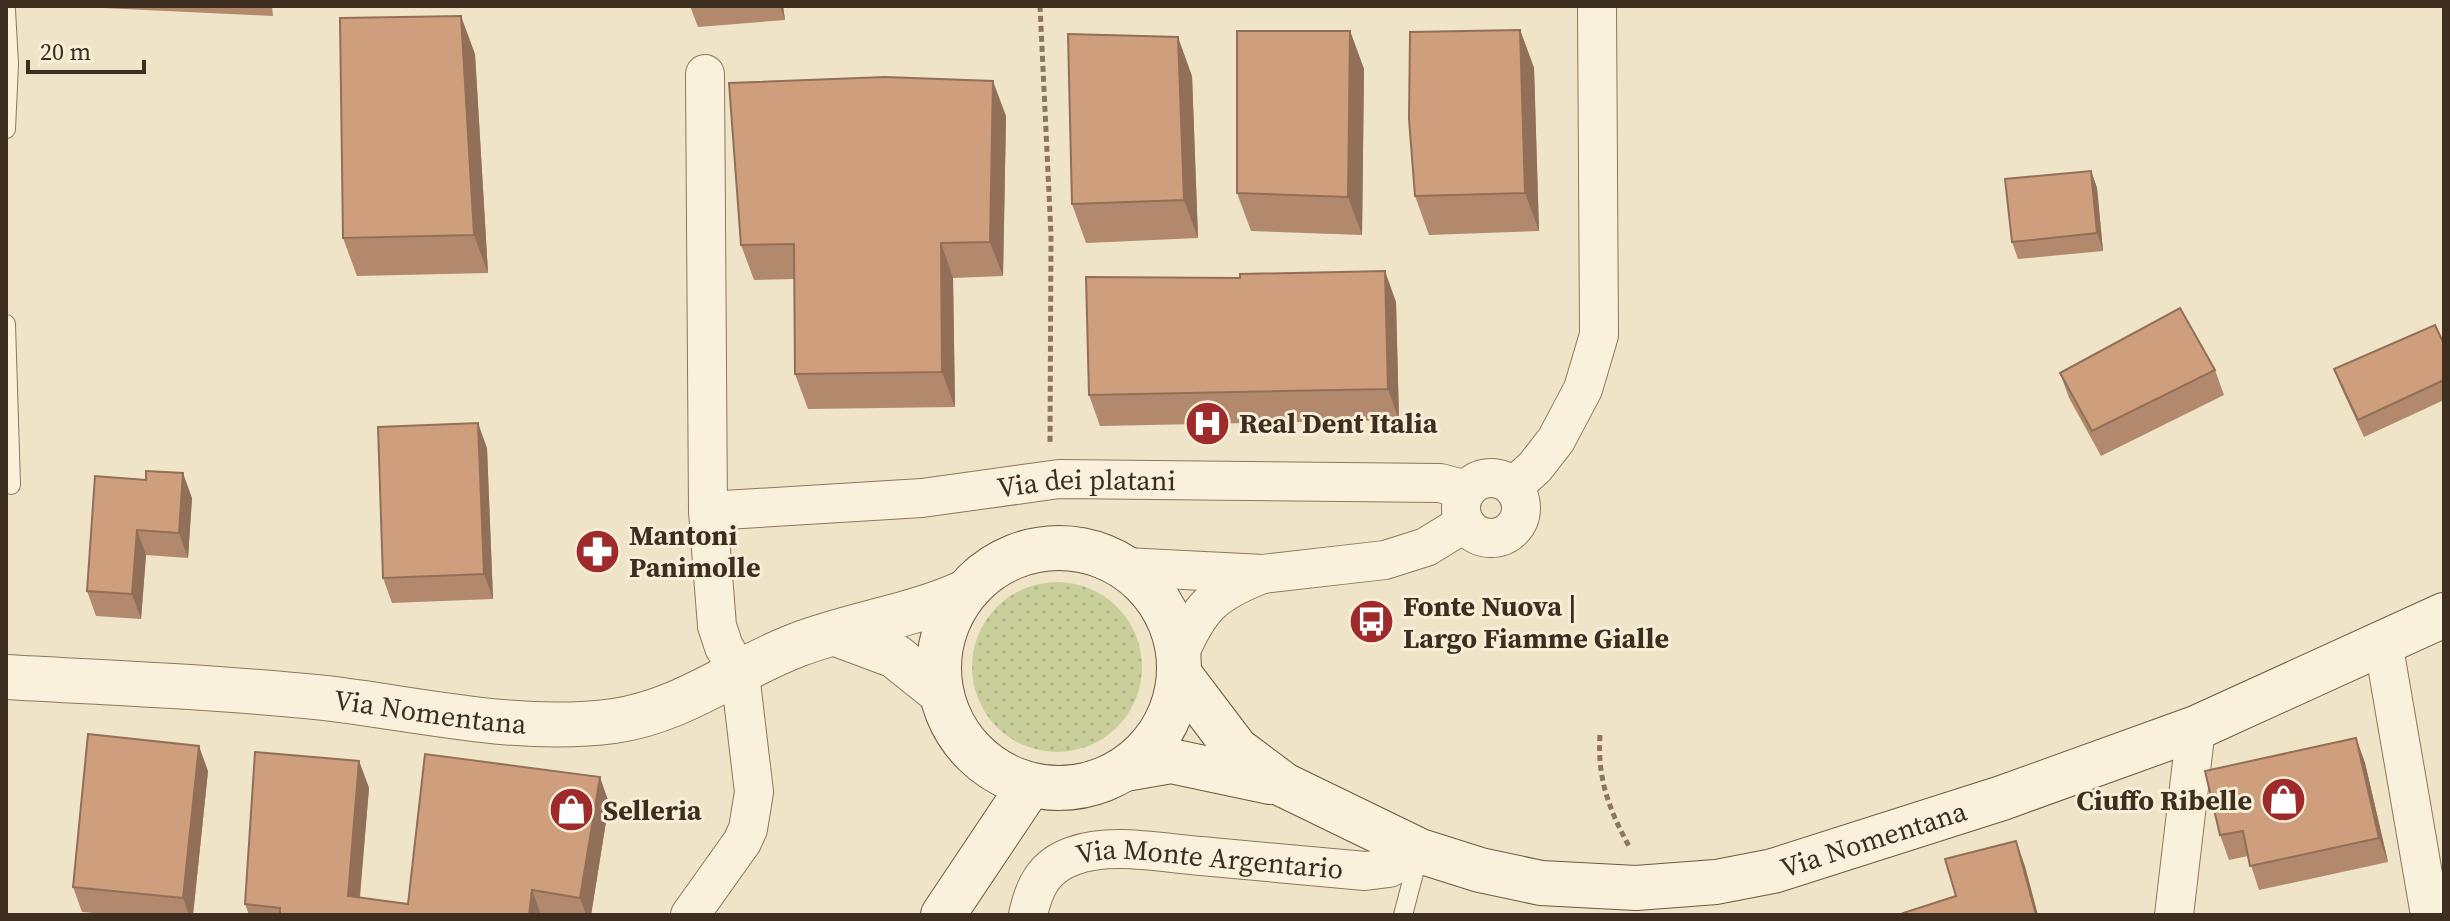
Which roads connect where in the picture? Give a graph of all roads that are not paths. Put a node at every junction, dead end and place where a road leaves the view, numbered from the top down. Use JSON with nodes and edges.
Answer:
{"nodes":[{"id":1,"x":1597,"y":6,"type":"edge"},
{"id":2,"x":6,"y":10,"type":"edge"},
{"id":3,"x":705,"y":74,"type":"dead end"},
{"id":4,"x":6,"y":129,"type":"edge"},
{"id":5,"x":6,"y":324,"type":"edge"},
{"id":6,"x":11,"y":485,"type":"dead end"},
{"id":7,"x":1513,"y":487,"type":"junction"},
{"id":8,"x":1466,"y":507,"type":"junction"},
{"id":9,"x":708,"y":511,"type":"junction"},
{"id":10,"x":1125,"y":567,"type":"junction"},
{"id":11,"x":1263,"y":574,"type":"junction"},
{"id":12,"x":963,"y":593,"type":"junction"},
{"id":13,"x":2444,"y":615,"type":"edge"},
{"id":14,"x":836,"y":634,"type":"junction"},
{"id":15,"x":2383,"y":642,"type":"junction"},
{"id":16,"x":1180,"y":665,"type":"junction"},
{"id":17,"x":740,"y":674,"type":"junction"},
{"id":18,"x":6,"y":677,"type":"edge"},
{"id":19,"x":940,"y":692,"type":"junction"},
{"id":20,"x":2196,"y":728,"type":"junction"},
{"id":21,"x":1125,"y":769,"type":"junction"},
{"id":22,"x":1030,"y":785,"type":"junction"},
{"id":23,"x":1284,"y":785,"type":"junction"},
{"id":24,"x":1420,"y":851,"type":"junction"},
{"id":25,"x":690,"y":915,"type":"edge"},
{"id":26,"x":943,"y":915,"type":"edge"},
{"id":27,"x":1028,"y":915,"type":"edge"},
{"id":28,"x":1403,"y":915,"type":"edge"},
{"id":29,"x":2174,"y":915,"type":"edge"},
{"id":30,"x":2430,"y":915,"type":"edge"}],
"edges":[{"from":1,"to":7,"type":"street"},
{"from":2,"to":4,"type":"lane"},
{"from":3,"to":9,"type":"street"},
{"from":5,"to":6,"type":"lane"},
{"from":7,"to":8,"type":"street"},
{"from":7,"to":8,"type":"street"},
{"from":8,"to":9,"type":"street","name":"Via dei platani"},
{"from":8,"to":11,"type":"street"},
{"from":9,"to":17,"type":"street"},
{"from":10,"to":11,"type":"street"},
{"from":10,"to":12,"type":"main road"},
{"from":10,"to":16,"type":"main road"},
{"from":11,"to":16,"type":"street"},
{"from":12,"to":14,"type":"main road","name":"Via Nomentana"},
{"from":12,"to":19,"type":"main road"},
{"from":13,"to":15,"type":"main road","name":"Via Nomentana"},
{"from":14,"to":17,"type":"main road","name":"Via Nomentana"},
{"from":14,"to":19,"type":"main road"},
{"from":15,"to":20,"type":"main road","name":"Via Nomentana"},
{"from":15,"to":30,"type":"street"},
{"from":16,"to":21,"type":"main road"},
{"from":16,"to":23,"type":"main road","name":"Via Nomentana"},
{"from":17,"to":18,"type":"main road","name":"Via Nomentana"},
{"from":17,"to":25,"type":"street"},
{"from":19,"to":22,"type":"main road"},
{"from":20,"to":24,"type":"main road","name":"Via Nomentana"},
{"from":20,"to":29,"type":"street"},
{"from":21,"to":22,"type":"main road"},
{"from":21,"to":23,"type":"main road","name":"Via Nomentana"},
{"from":22,"to":26,"type":"main road"},
{"from":23,"to":24,"type":"main road","name":"Via Nomentana"},
{"from":24,"to":27,"type":"street","name":"Via Monte Argentario"},
{"from":24,"to":28,"type":"lane"}]}
